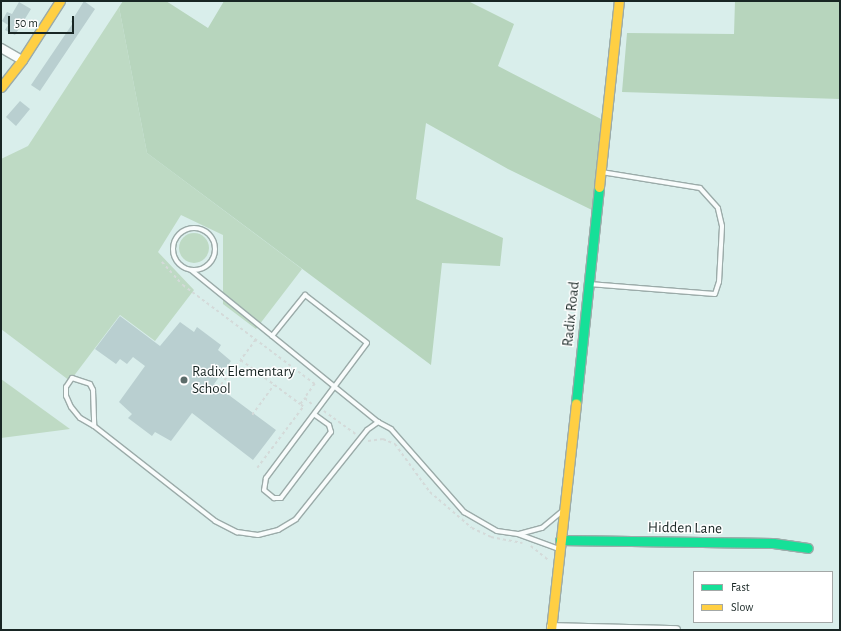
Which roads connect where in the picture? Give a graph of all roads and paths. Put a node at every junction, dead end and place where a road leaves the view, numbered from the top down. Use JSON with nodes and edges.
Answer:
{"nodes":[{"id":1,"x":60,"y":1,"type":"edge"},
{"id":2,"x":619,"y":1,"type":"edge"},
{"id":3,"x":1,"y":48,"type":"edge"},
{"id":4,"x":22,"y":60,"type":"junction"},
{"id":5,"x":1,"y":87,"type":"edge"},
{"id":6,"x":600,"y":172,"type":"junction"},
{"id":7,"x":162,"y":262,"type":"dead end"},
{"id":8,"x":191,"y":270,"type":"junction"},
{"id":9,"x":589,"y":284,"type":"junction"},
{"id":10,"x":272,"y":336,"type":"junction"},
{"id":11,"x":256,"y":340,"type":"junction"},
{"id":12,"x":241,"y":360,"type":"junction"},
{"id":13,"x":274,"y":385,"type":"junction"},
{"id":14,"x":336,"y":388,"type":"junction"},
{"id":15,"x":212,"y":394,"type":"dead end"},
{"id":16,"x":305,"y":398,"type":"junction"},
{"id":17,"x":300,"y":404,"type":"junction"},
{"id":18,"x":315,"y":406,"type":"dead end"},
{"id":19,"x":252,"y":415,"type":"dead end"},
{"id":20,"x":315,"y":415,"type":"junction"},
{"id":21,"x":378,"y":422,"type":"junction"},
{"id":22,"x":94,"y":426,"type":"junction"},
{"id":23,"x":258,"y":468,"type":"dead end"},
{"id":24,"x":564,"y":509,"type":"junction"},
{"id":25,"x":518,"y":534,"type":"junction"},
{"id":26,"x":560,"y":544,"type":"junction"},
{"id":27,"x":808,"y":548,"type":"dead end"},
{"id":28,"x":551,"y":628,"type":"edge"},
{"id":29,"x":676,"y":630,"type":"edge"}],
"edges":[{"from":1,"to":4,"type":"street"},
{"from":2,"to":6,"type":"street","name":"Radix Road"},
{"from":3,"to":4,"type":"street"},
{"from":4,"to":5,"type":"street"},
{"from":6,"to":9,"type":"street","name":"Radix Road"},
{"from":6,"to":9,"type":"lane"},
{"from":7,"to":11,"type":"path"},
{"from":8,"to":8,"type":"lane"},
{"from":8,"to":10,"type":"lane"},
{"from":9,"to":24,"type":"street","name":"Radix Road"},
{"from":10,"to":14,"type":"lane"},
{"from":10,"to":14,"type":"lane"},
{"from":11,"to":12,"type":"path"},
{"from":11,"to":16,"type":"path"},
{"from":12,"to":13,"type":"path"},
{"from":12,"to":15,"type":"path"},
{"from":13,"to":17,"type":"path"},
{"from":13,"to":19,"type":"path"},
{"from":14,"to":20,"type":"lane"},
{"from":14,"to":21,"type":"lane"},
{"from":16,"to":17,"type":"path"},
{"from":16,"to":18,"type":"path"},
{"from":17,"to":23,"type":"path"},
{"from":20,"to":20,"type":"lane"},
{"from":21,"to":22,"type":"lane"},
{"from":21,"to":25,"type":"lane"},
{"from":22,"to":22,"type":"lane"},
{"from":24,"to":25,"type":"lane"},
{"from":24,"to":26,"type":"street","name":"Radix Road"},
{"from":25,"to":26,"type":"lane"},
{"from":26,"to":27,"type":"street","name":"Hidden Lane"},
{"from":26,"to":28,"type":"street","name":"Radix Road"},
{"from":28,"to":29,"type":"street"}]}
